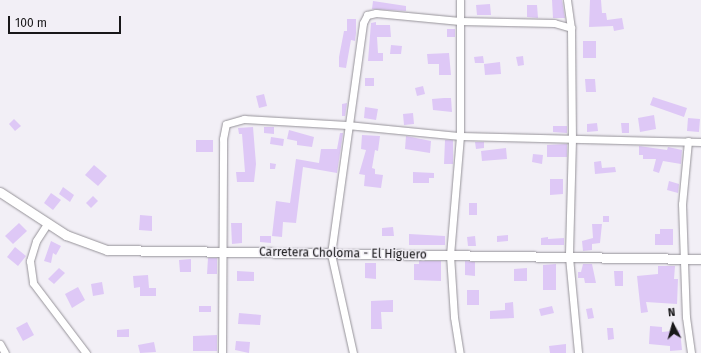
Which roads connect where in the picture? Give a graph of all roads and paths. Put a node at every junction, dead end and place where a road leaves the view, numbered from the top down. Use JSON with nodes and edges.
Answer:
{"nodes":[{"id":1,"x":460,"y":0,"type":"edge"},
{"id":2,"x":567,"y":0,"type":"edge"},
{"id":3,"x":460,"y":21,"type":"junction"},
{"id":4,"x":571,"y":28,"type":"junction"},
{"id":5,"x":347,"y":124,"type":"junction"},
{"id":6,"x":460,"y":136,"type":"junction"},
{"id":7,"x":572,"y":139,"type":"junction"},
{"id":8,"x":688,"y":141,"type":"junction"},
{"id":9,"x":701,"y":142,"type":"edge"},
{"id":10,"x":0,"y":192,"type":"edge"},
{"id":11,"x":47,"y":224,"type":"junction"},
{"id":12,"x":223,"y":253,"type":"junction"},
{"id":13,"x":331,"y":254,"type":"junction"},
{"id":14,"x":450,"y":255,"type":"junction"},
{"id":15,"x":568,"y":257,"type":"junction"},
{"id":16,"x":684,"y":258,"type":"junction"},
{"id":17,"x":701,"y":259,"type":"edge"},
{"id":18,"x":0,"y":344,"type":"edge"},
{"id":19,"x":5,"y":353,"type":"edge"},
{"id":20,"x":86,"y":353,"type":"edge"},
{"id":21,"x":222,"y":353,"type":"edge"},
{"id":22,"x":353,"y":353,"type":"edge"},
{"id":23,"x":460,"y":353,"type":"edge"},
{"id":24,"x":578,"y":353,"type":"edge"},
{"id":25,"x":691,"y":353,"type":"edge"}],
"edges":[{"from":1,"to":3,"type":"street"},
{"from":2,"to":4,"type":"street"},
{"from":3,"to":4,"type":"street"},
{"from":3,"to":5,"type":"street"},
{"from":3,"to":6,"type":"street"},
{"from":4,"to":7,"type":"street"},
{"from":5,"to":6,"type":"street"},
{"from":5,"to":12,"type":"street"},
{"from":5,"to":13,"type":"street"},
{"from":6,"to":7,"type":"street"},
{"from":6,"to":14,"type":"street"},
{"from":7,"to":8,"type":"street"},
{"from":7,"to":15,"type":"street"},
{"from":8,"to":9,"type":"street"},
{"from":8,"to":16,"type":"street"},
{"from":10,"to":11,"type":"street","name":"Carretera Choloma - El Higuero"},
{"from":11,"to":12,"type":"street","name":"Carretera Choloma - El Higuero"},
{"from":11,"to":20,"type":"street"},
{"from":12,"to":13,"type":"street","name":"Carretera Choloma - El Higuero"},
{"from":12,"to":21,"type":"street"},
{"from":13,"to":14,"type":"street","name":"Carretera Choloma - El Higuero"},
{"from":13,"to":22,"type":"street"},
{"from":14,"to":15,"type":"street","name":"Carretera Choloma - El Higuero"},
{"from":14,"to":23,"type":"street"},
{"from":15,"to":16,"type":"street","name":"Carretera Choloma - El Higuero"},
{"from":15,"to":24,"type":"street"},
{"from":16,"to":17,"type":"street","name":"Carretera Choloma - El Higuero"},
{"from":16,"to":25,"type":"street"},
{"from":18,"to":19,"type":"street"}]}
